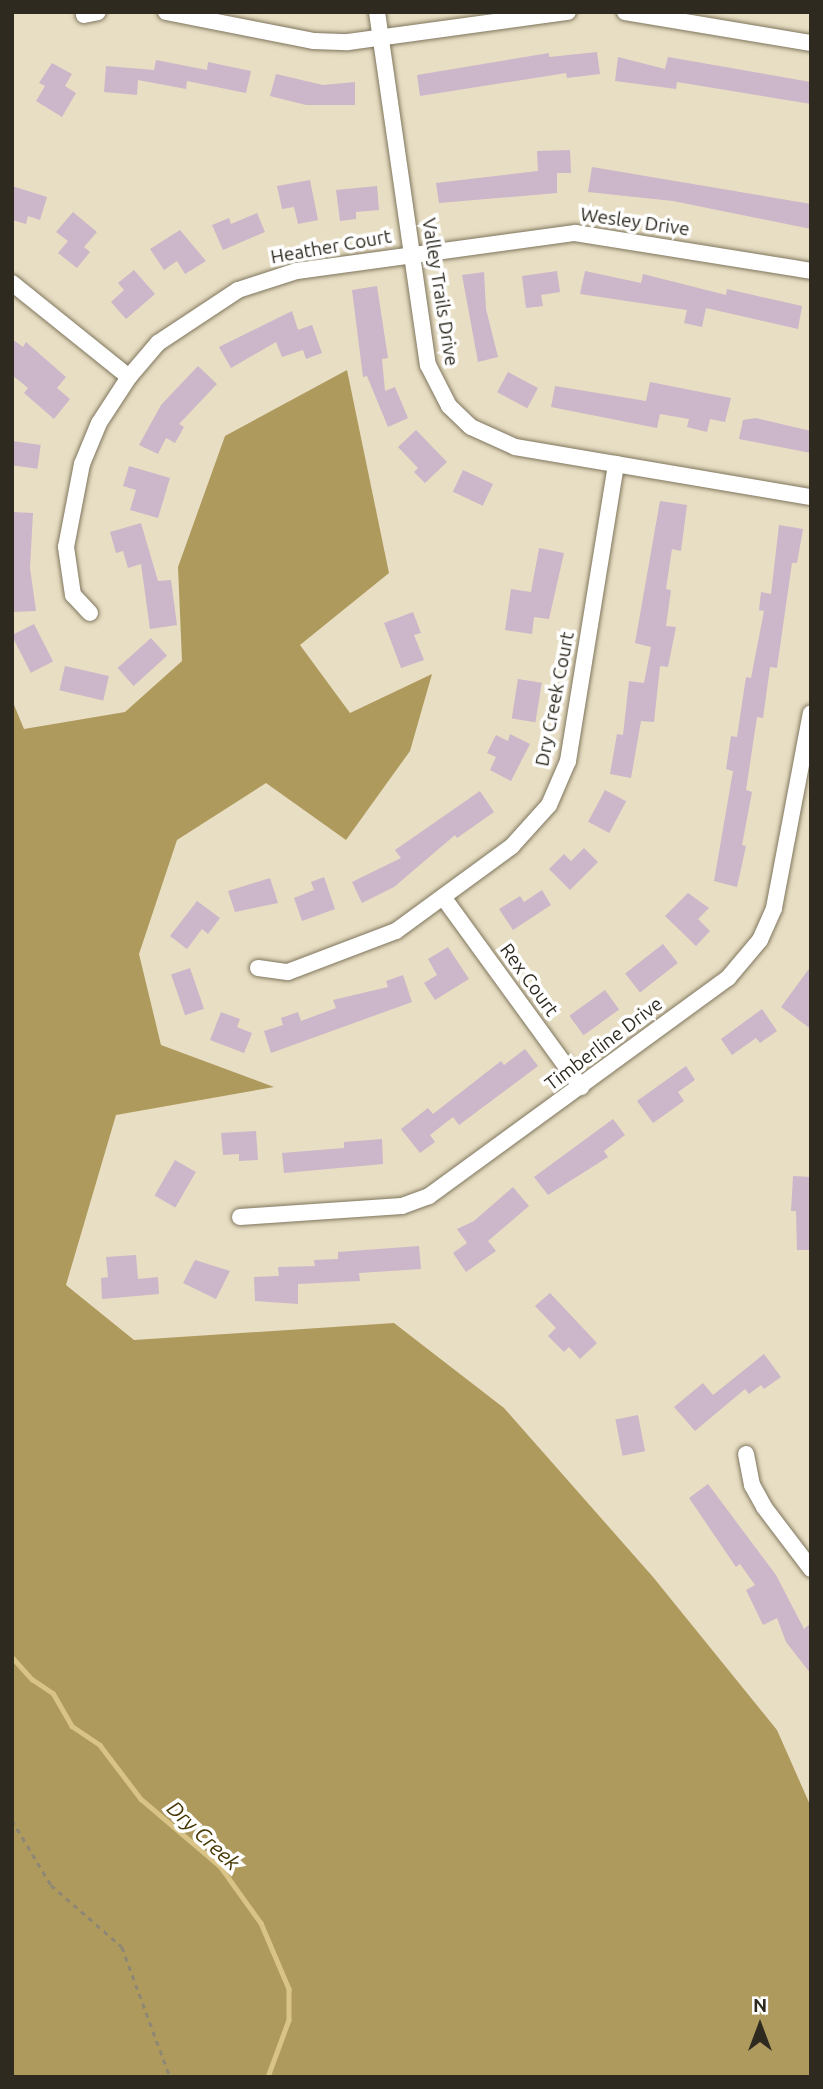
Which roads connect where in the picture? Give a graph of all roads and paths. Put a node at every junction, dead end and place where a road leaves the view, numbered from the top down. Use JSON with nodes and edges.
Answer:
{"nodes":[{"id":1,"x":166,"y":12,"type":"edge"},
{"id":2,"x":377,"y":12,"type":"edge"},
{"id":3,"x":568,"y":12,"type":"edge"},
{"id":4,"x":625,"y":12,"type":"edge"},
{"id":5,"x":381,"y":38,"type":"junction"},
{"id":6,"x":811,"y":43,"type":"edge"},
{"id":7,"x":411,"y":254,"type":"junction"},
{"id":8,"x":811,"y":271,"type":"edge"},
{"id":9,"x":12,"y":283,"type":"edge"},
{"id":10,"x":129,"y":377,"type":"junction"},
{"id":11,"x":616,"y":464,"type":"junction"},
{"id":12,"x":811,"y":497,"type":"edge"},
{"id":13,"x":90,"y":613,"type":"dead end"},
{"id":14,"x":811,"y":713,"type":"edge"},
{"id":15,"x":809,"y":732,"type":"edge"},
{"id":16,"x":443,"y":897,"type":"junction"},
{"id":17,"x":258,"y":968,"type":"dead end"},
{"id":18,"x":581,"y":1087,"type":"junction"},
{"id":19,"x":240,"y":1217,"type":"dead end"},
{"id":20,"x":746,"y":1454,"type":"dead end"},
{"id":21,"x":811,"y":1569,"type":"edge"},
{"id":22,"x":12,"y":1820,"type":"edge"},
{"id":23,"x":170,"y":2077,"type":"edge"}],
"edges":[{"from":1,"to":5,"type":"street"},
{"from":2,"to":5,"type":"street","name":"Valley Trails Drive"},
{"from":3,"to":5,"type":"street"},
{"from":4,"to":6,"type":"street"},
{"from":5,"to":7,"type":"street","name":"Valley Trails Drive"},
{"from":7,"to":8,"type":"street","name":"Wesley Drive"},
{"from":7,"to":10,"type":"street","name":"Heather Court"},
{"from":7,"to":11,"type":"street","name":"Valley Trails Drive"},
{"from":9,"to":10,"type":"street"},
{"from":10,"to":13,"type":"street","name":"Heather Court"},
{"from":11,"to":12,"type":"street","name":"Valley Trails Drive"},
{"from":11,"to":16,"type":"street","name":"Dry Creek Court"},
{"from":14,"to":15,"type":"street","name":"Timberline Drive"},
{"from":15,"to":18,"type":"street","name":"Timberline Drive"},
{"from":16,"to":17,"type":"street","name":"Dry Creek Court"},
{"from":16,"to":18,"type":"street","name":"Rex Court"},
{"from":18,"to":19,"type":"street","name":"Timberline Drive"},
{"from":20,"to":21,"type":"street"},
{"from":22,"to":23,"type":"path"}]}
